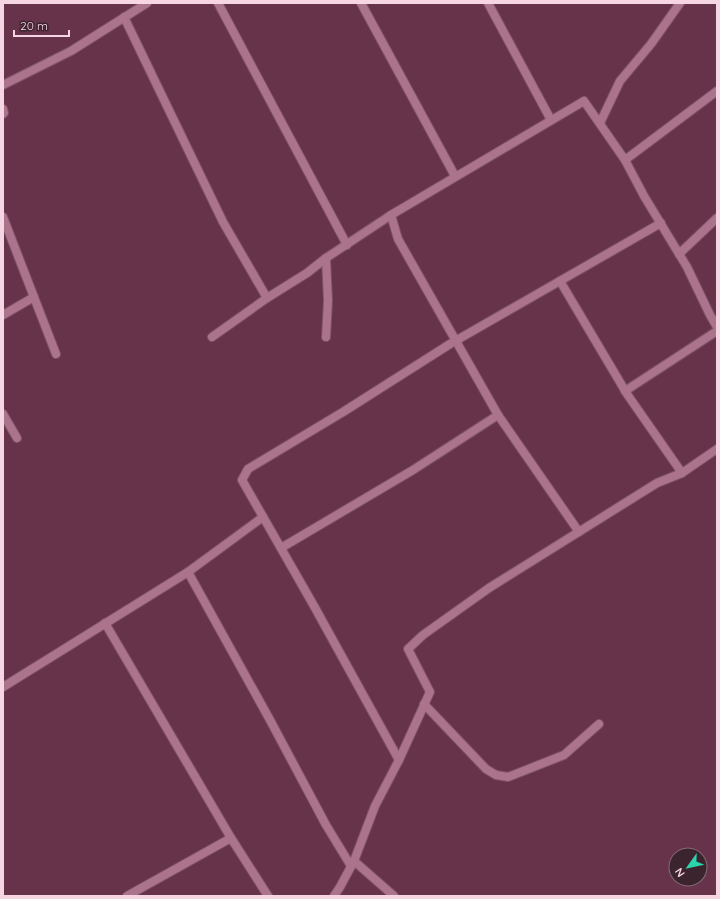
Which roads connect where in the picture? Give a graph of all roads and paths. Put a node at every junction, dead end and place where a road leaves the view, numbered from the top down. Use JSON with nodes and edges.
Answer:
{"nodes":[{"id":1,"x":147,"y":3,"type":"edge"},
{"id":2,"x":218,"y":3,"type":"edge"},
{"id":3,"x":361,"y":3,"type":"edge"},
{"id":4,"x":488,"y":3,"type":"edge"},
{"id":5,"x":680,"y":3,"type":"edge"},
{"id":6,"x":124,"y":17,"type":"junction"},
{"id":7,"x":3,"y":85,"type":"edge"},
{"id":8,"x":717,"y":91,"type":"edge"},
{"id":9,"x":3,"y":109,"type":"edge"},
{"id":10,"x":3,"y":114,"type":"edge"},
{"id":11,"x":551,"y":120,"type":"junction"},
{"id":12,"x":600,"y":123,"type":"junction"},
{"id":13,"x":625,"y":160,"type":"junction"},
{"id":14,"x":455,"y":176,"type":"junction"},
{"id":15,"x":391,"y":215,"type":"junction"},
{"id":16,"x":3,"y":217,"type":"edge"},
{"id":17,"x":717,"y":218,"type":"edge"},
{"id":18,"x":661,"y":223,"type":"junction"},
{"id":19,"x":347,"y":244,"type":"junction"},
{"id":20,"x":679,"y":254,"type":"junction"},
{"id":21,"x":326,"y":258,"type":"junction"},
{"id":22,"x":560,"y":281,"type":"junction"},
{"id":23,"x":34,"y":297,"type":"junction"},
{"id":24,"x":267,"y":298,"type":"junction"},
{"id":25,"x":3,"y":315,"type":"edge"},
{"id":26,"x":717,"y":328,"type":"edge"},
{"id":27,"x":717,"y":331,"type":"edge"},
{"id":28,"x":212,"y":337,"type":"dead end"},
{"id":29,"x":326,"y":337,"type":"dead end"},
{"id":30,"x":456,"y":341,"type":"junction"},
{"id":31,"x":56,"y":354,"type":"dead end"},
{"id":32,"x":625,"y":391,"type":"junction"},
{"id":33,"x":3,"y":414,"type":"edge"},
{"id":34,"x":498,"y":414,"type":"junction"},
{"id":35,"x":18,"y":438,"type":"dead end"},
{"id":36,"x":717,"y":449,"type":"edge"},
{"id":37,"x":682,"y":473,"type":"junction"},
{"id":38,"x":263,"y":517,"type":"junction"},
{"id":39,"x":579,"y":532,"type":"junction"},
{"id":40,"x":281,"y":548,"type":"junction"},
{"id":41,"x":188,"y":572,"type":"junction"},
{"id":42,"x":105,"y":624,"type":"junction"},
{"id":43,"x":3,"y":686,"type":"edge"},
{"id":44,"x":424,"y":704,"type":"junction"},
{"id":45,"x":599,"y":724,"type":"dead end"},
{"id":46,"x":399,"y":760,"type":"junction"},
{"id":47,"x":231,"y":838,"type":"junction"},
{"id":48,"x":352,"y":863,"type":"junction"},
{"id":49,"x":127,"y":896,"type":"edge"},
{"id":50,"x":268,"y":896,"type":"edge"},
{"id":51,"x":334,"y":896,"type":"edge"},
{"id":52,"x":394,"y":896,"type":"edge"}],
"edges":[{"from":1,"to":6,"type":"street"},
{"from":2,"to":19,"type":"street"},
{"from":3,"to":14,"type":"street"},
{"from":4,"to":11,"type":"street"},
{"from":5,"to":12,"type":"street"},
{"from":6,"to":7,"type":"street"},
{"from":6,"to":24,"type":"street"},
{"from":8,"to":13,"type":"street"},
{"from":9,"to":10,"type":"street"},
{"from":11,"to":12,"type":"street"},
{"from":11,"to":14,"type":"street"},
{"from":12,"to":13,"type":"street"},
{"from":13,"to":18,"type":"street"},
{"from":14,"to":15,"type":"street"},
{"from":15,"to":19,"type":"street"},
{"from":15,"to":30,"type":"street"},
{"from":16,"to":23,"type":"street"},
{"from":17,"to":20,"type":"street"},
{"from":18,"to":20,"type":"street"},
{"from":18,"to":22,"type":"street"},
{"from":19,"to":21,"type":"street"},
{"from":20,"to":26,"type":"street"},
{"from":21,"to":24,"type":"street"},
{"from":21,"to":29,"type":"street"},
{"from":22,"to":30,"type":"street"},
{"from":22,"to":32,"type":"street"},
{"from":23,"to":25,"type":"street"},
{"from":23,"to":31,"type":"street"},
{"from":24,"to":28,"type":"street"},
{"from":27,"to":32,"type":"street"},
{"from":30,"to":34,"type":"street"},
{"from":30,"to":38,"type":"street"},
{"from":32,"to":37,"type":"street"},
{"from":33,"to":35,"type":"street"},
{"from":34,"to":39,"type":"street"},
{"from":34,"to":40,"type":"street"},
{"from":36,"to":37,"type":"street"},
{"from":37,"to":39,"type":"street"},
{"from":38,"to":40,"type":"street"},
{"from":38,"to":41,"type":"street"},
{"from":39,"to":44,"type":"street"},
{"from":40,"to":46,"type":"street"},
{"from":41,"to":42,"type":"street"},
{"from":41,"to":48,"type":"street"},
{"from":42,"to":43,"type":"street"},
{"from":42,"to":47,"type":"street"},
{"from":44,"to":45,"type":"street"},
{"from":44,"to":46,"type":"street"},
{"from":46,"to":48,"type":"street"},
{"from":47,"to":49,"type":"street"},
{"from":47,"to":50,"type":"street"},
{"from":48,"to":51,"type":"street"},
{"from":48,"to":52,"type":"street"}]}
